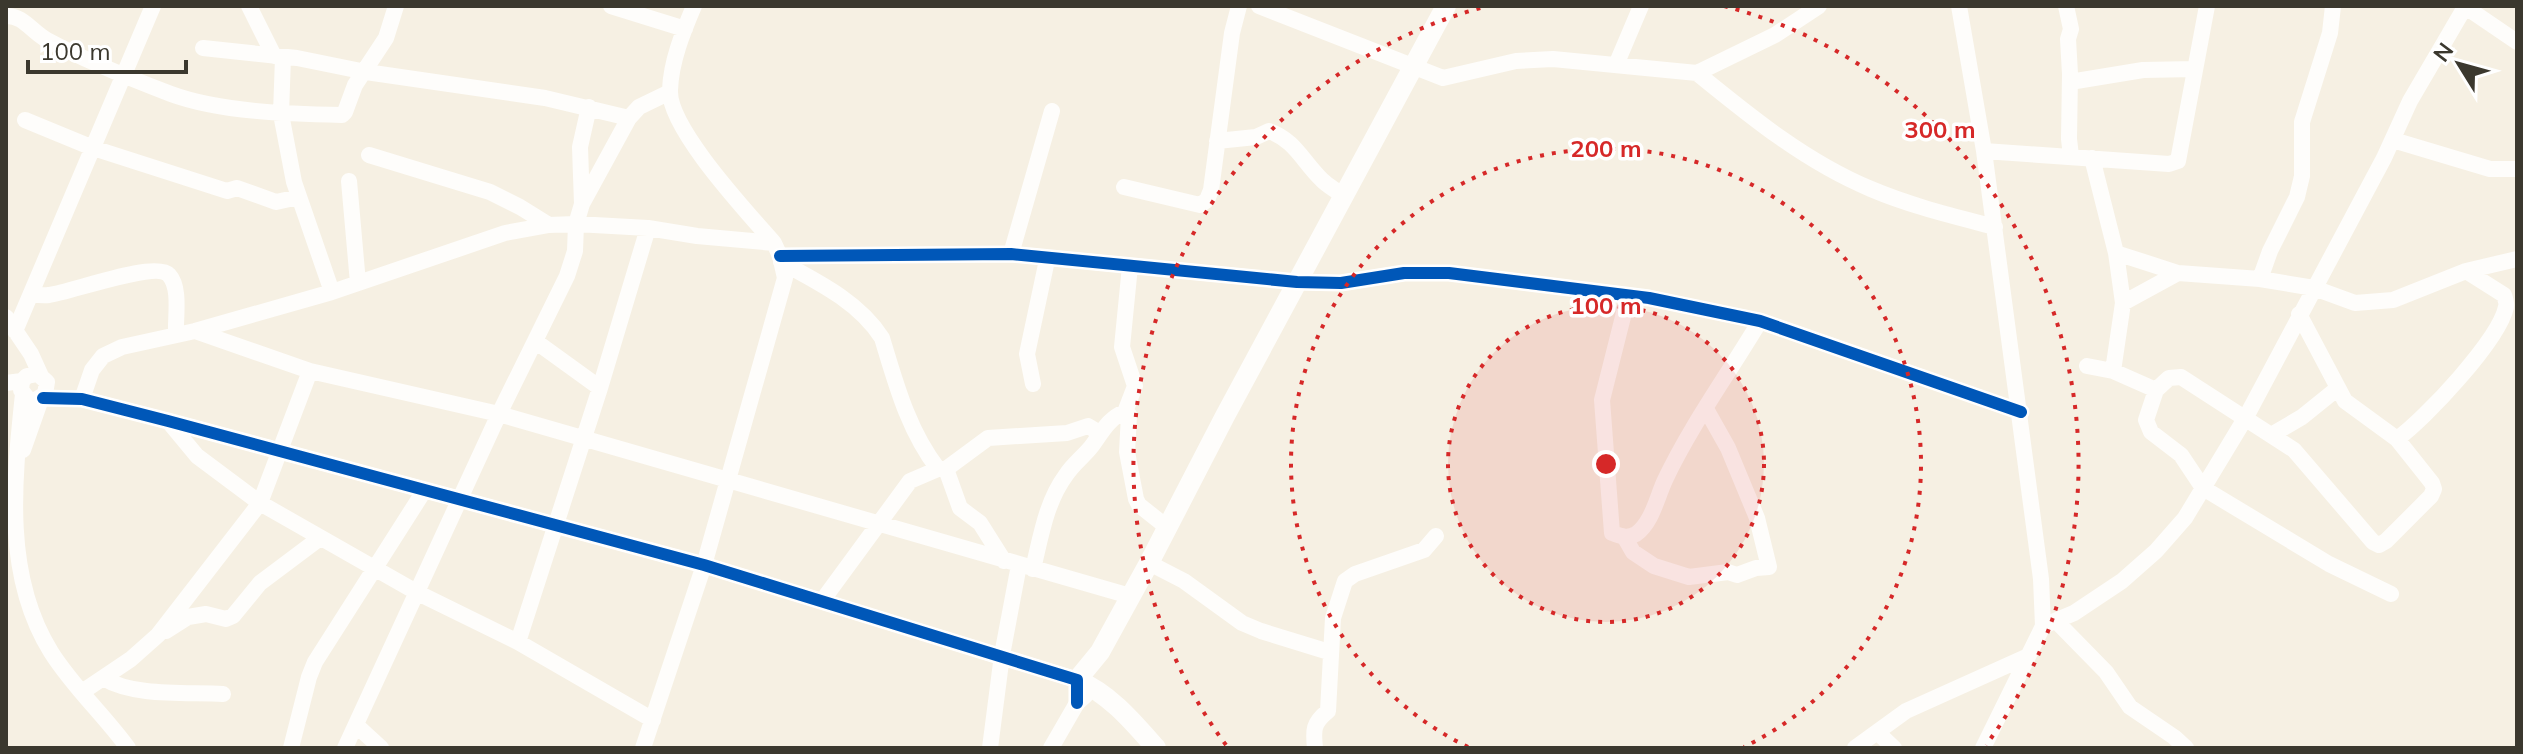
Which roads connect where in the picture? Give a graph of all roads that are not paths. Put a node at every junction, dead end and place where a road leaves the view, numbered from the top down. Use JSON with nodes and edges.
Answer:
{"nodes":[{"id":1,"x":153,"y":6,"type":"edge"},
{"id":2,"x":249,"y":6,"type":"edge"},
{"id":3,"x":396,"y":6,"type":"edge"},
{"id":4,"x":611,"y":6,"type":"edge"},
{"id":5,"x":694,"y":6,"type":"edge"},
{"id":6,"x":1239,"y":6,"type":"edge"},
{"id":7,"x":1259,"y":6,"type":"edge"},
{"id":8,"x":1446,"y":6,"type":"edge"},
{"id":9,"x":1641,"y":6,"type":"edge"},
{"id":10,"x":1819,"y":6,"type":"edge"},
{"id":11,"x":1959,"y":6,"type":"edge"},
{"id":12,"x":2066,"y":6,"type":"edge"},
{"id":13,"x":2207,"y":6,"type":"edge"},
{"id":14,"x":2333,"y":6,"type":"edge"},
{"id":15,"x":2464,"y":6,"type":"edge"},
{"id":16,"x":651,"y":12,"type":"edge"},
{"id":17,"x":6,"y":16,"type":"edge"},
{"id":18,"x":685,"y":29,"type":"junction"},
{"id":19,"x":2517,"y":42,"type":"edge"},
{"id":20,"x":203,"y":48,"type":"dead end"},
{"id":21,"x":278,"y":56,"type":"junction"},
{"id":22,"x":1616,"y":65,"type":"junction"},
{"id":23,"x":1412,"y":67,"type":"junction"},
{"id":24,"x":2195,"y":69,"type":"junction"},
{"id":25,"x":366,"y":72,"type":"junction"},
{"id":26,"x":1697,"y":73,"type":"junction"},
{"id":27,"x":124,"y":76,"type":"junction"},
{"id":28,"x":2070,"y":82,"type":"junction"},
{"id":29,"x":670,"y":92,"type":"junction"},
{"id":30,"x":589,"y":107,"type":"junction"},
{"id":31,"x":1052,"y":111,"type":"dead end"},
{"id":32,"x":281,"y":114,"type":"junction"},
{"id":33,"x":629,"y":118,"type":"junction"},
{"id":34,"x":25,"y":120,"type":"dead end"},
{"id":35,"x":2393,"y":140,"type":"junction"},
{"id":36,"x":1217,"y":141,"type":"junction"},
{"id":37,"x":93,"y":148,"type":"junction"},
{"id":38,"x":1984,"y":151,"type":"junction"},
{"id":39,"x":369,"y":155,"type":"dead end"},
{"id":40,"x":2071,"y":156,"type":"junction"},
{"id":41,"x":2092,"y":158,"type":"junction"},
{"id":42,"x":2517,"y":169,"type":"edge"},
{"id":43,"x":349,"y":181,"type":"dead end"},
{"id":44,"x":1124,"y":187,"type":"dead end"},
{"id":45,"x":1343,"y":196,"type":"junction"},
{"id":46,"x":299,"y":197,"type":"junction"},
{"id":47,"x":582,"y":204,"type":"junction"},
{"id":48,"x":576,"y":224,"type":"junction"},
{"id":49,"x":549,"y":225,"type":"junction"},
{"id":50,"x":1995,"y":227,"type":"junction"},
{"id":51,"x":648,"y":228,"type":"junction"},
{"id":52,"x":2116,"y":253,"type":"junction"},
{"id":53,"x":778,"y":254,"type":"junction"},
{"id":54,"x":1011,"y":254,"type":"junction"},
{"id":55,"x":2517,"y":259,"type":"edge"},
{"id":56,"x":1047,"y":260,"type":"junction"},
{"id":57,"x":1130,"y":266,"type":"junction"},
{"id":58,"x":2466,"y":271,"type":"junction"},
{"id":59,"x":2178,"y":273,"type":"junction"},
{"id":60,"x":2260,"y":279,"type":"junction"},
{"id":61,"x":1297,"y":282,"type":"junction"},
{"id":62,"x":358,"y":283,"type":"junction"},
{"id":63,"x":2314,"y":288,"type":"junction"},
{"id":64,"x":332,"y":292,"type":"junction"},
{"id":65,"x":31,"y":294,"type":"junction"},
{"id":66,"x":1628,"y":297,"type":"junction"},
{"id":67,"x":2123,"y":303,"type":"junction"},
{"id":68,"x":2299,"y":314,"type":"junction"},
{"id":69,"x":1760,"y":321,"type":"junction"},
{"id":70,"x":14,"y":329,"type":"edge"},
{"id":71,"x":195,"y":331,"type":"junction"},
{"id":72,"x":176,"y":335,"type":"junction"},
{"id":73,"x":535,"y":341,"type":"junction"},
{"id":74,"x":2087,"y":366,"type":"dead end"},
{"id":75,"x":310,"y":371,"type":"junction"},
{"id":76,"x":2113,"y":371,"type":"junction"},
{"id":77,"x":43,"y":377,"type":"junction"},
{"id":78,"x":1033,"y":384,"type":"dead end"},
{"id":79,"x":17,"y":387,"type":"edge"},
{"id":80,"x":600,"y":388,"type":"junction"},
{"id":81,"x":2338,"y":388,"type":"junction"},
{"id":82,"x":2156,"y":390,"type":"junction"},
{"id":83,"x":42,"y":398,"type":"junction"},
{"id":84,"x":78,"y":398,"type":"junction"},
{"id":85,"x":1706,"y":409,"type":"junction"},
{"id":86,"x":1125,"y":412,"type":"junction"},
{"id":87,"x":2021,"y":412,"type":"junction"},
{"id":88,"x":499,"y":414,"type":"junction"},
{"id":89,"x":2246,"y":417,"type":"junction"},
{"id":90,"x":168,"y":421,"type":"junction"},
{"id":91,"x":1098,"y":432,"type":"junction"},
{"id":92,"x":2273,"y":434,"type":"junction"},
{"id":93,"x":583,"y":438,"type":"junction"},
{"id":94,"x":2397,"y":439,"type":"junction"},
{"id":95,"x":280,"y":453,"type":"junction"},
{"id":96,"x":18,"y":463,"type":"junction"},
{"id":97,"x":942,"y":469,"type":"junction"},
{"id":98,"x":728,"y":478,"type":"junction"},
{"id":99,"x":2203,"y":488,"type":"junction"},
{"id":100,"x":424,"y":491,"type":"junction"},
{"id":101,"x":461,"y":501,"type":"junction"},
{"id":102,"x":260,"y":503,"type":"junction"},
{"id":103,"x":877,"y":524,"type":"junction"},
{"id":104,"x":556,"y":526,"type":"junction"},
{"id":105,"x":1168,"y":528,"type":"junction"},
{"id":106,"x":1436,"y":536,"type":"dead end"},
{"id":107,"x":320,"y":538,"type":"junction"},
{"id":108,"x":1625,"y":538,"type":"junction"},
{"id":109,"x":1149,"y":563,"type":"junction"},
{"id":110,"x":704,"y":565,"type":"junction"},
{"id":111,"x":1019,"y":565,"type":"junction"},
{"id":112,"x":375,"y":568,"type":"junction"},
{"id":113,"x":418,"y":593,"type":"junction"},
{"id":114,"x":2391,"y":594,"type":"dead end"},
{"id":115,"x":1130,"y":596,"type":"junction"},
{"id":116,"x":822,"y":601,"type":"junction"},
{"id":117,"x":2050,"y":624,"type":"junction"},
{"id":118,"x":158,"y":635,"type":"junction"},
{"id":119,"x":518,"y":642,"type":"junction"},
{"id":120,"x":1329,"y":652,"type":"junction"},
{"id":121,"x":1002,"y":655,"type":"junction"},
{"id":122,"x":2026,"y":657,"type":"junction"},
{"id":123,"x":103,"y":678,"type":"junction"},
{"id":124,"x":1086,"y":684,"type":"junction"},
{"id":125,"x":82,"y":692,"type":"junction"},
{"id":126,"x":223,"y":694,"type":"dead end"},
{"id":127,"x":652,"y":725,"type":"junction"},
{"id":128,"x":357,"y":726,"type":"junction"},
{"id":129,"x":1877,"y":732,"type":"junction"},
{"id":130,"x":128,"y":748,"type":"edge"},
{"id":131,"x":291,"y":748,"type":"edge"},
{"id":132,"x":345,"y":748,"type":"edge"},
{"id":133,"x":381,"y":748,"type":"edge"},
{"id":134,"x":643,"y":748,"type":"edge"},
{"id":135,"x":657,"y":748,"type":"edge"},
{"id":136,"x":990,"y":748,"type":"edge"},
{"id":137,"x":1051,"y":748,"type":"edge"},
{"id":138,"x":1156,"y":748,"type":"edge"},
{"id":139,"x":1315,"y":748,"type":"edge"},
{"id":140,"x":1855,"y":748,"type":"edge"},
{"id":141,"x":1894,"y":748,"type":"edge"},
{"id":142,"x":1983,"y":748,"type":"edge"},
{"id":143,"x":2186,"y":748,"type":"edge"}],
"edges":[{"from":1,"to":27,"type":"street"},
{"from":2,"to":21,"type":"street"},
{"from":3,"to":25,"type":"street"},
{"from":4,"to":16,"type":"street"},
{"from":5,"to":18,"type":"street"},
{"from":6,"to":36,"type":"street"},
{"from":7,"to":23,"type":"street"},
{"from":8,"to":23,"type":"main road"},
{"from":9,"to":22,"type":"street"},
{"from":10,"to":26,"type":"street"},
{"from":11,"to":38,"type":"street"},
{"from":12,"to":28,"type":"street"},
{"from":13,"to":24,"type":"street"},
{"from":14,"to":60,"type":"street"},
{"from":15,"to":19,"type":"street"},
{"from":15,"to":35,"type":"street"},
{"from":16,"to":18,"type":"street"},
{"from":17,"to":27,"type":"street"},
{"from":18,"to":29,"type":"street"},
{"from":20,"to":21,"type":"street"},
{"from":21,"to":25,"type":"street"},
{"from":21,"to":32,"type":"street"},
{"from":22,"to":23,"type":"street"},
{"from":22,"to":26,"type":"street"},
{"from":23,"to":45,"type":"main road"},
{"from":24,"to":28,"type":"street"},
{"from":24,"to":41,"type":"street"},
{"from":25,"to":30,"type":"street"},
{"from":25,"to":32,"type":"street"},
{"from":26,"to":50,"type":"street"},
{"from":27,"to":32,"type":"street"},
{"from":27,"to":37,"type":"street"},
{"from":28,"to":40,"type":"street"},
{"from":29,"to":33,"type":"street"},
{"from":29,"to":53,"type":"street"},
{"from":30,"to":33,"type":"street"},
{"from":30,"to":47,"type":"street"},
{"from":31,"to":54,"type":"street"},
{"from":32,"to":46,"type":"street"},
{"from":33,"to":47,"type":"street"},
{"from":34,"to":37,"type":"street"},
{"from":35,"to":42,"type":"street"},
{"from":35,"to":63,"type":"street"},
{"from":36,"to":44,"type":"street"},
{"from":36,"to":45,"type":"street"},
{"from":37,"to":46,"type":"street"},
{"from":37,"to":65,"type":"street"},
{"from":38,"to":40,"type":"street"},
{"from":38,"to":50,"type":"street"},
{"from":39,"to":49,"type":"street"},
{"from":40,"to":41,"type":"street"},
{"from":41,"to":52,"type":"street"},
{"from":43,"to":62,"type":"street"},
{"from":45,"to":61,"type":"main road"},
{"from":46,"to":64,"type":"street"},
{"from":47,"to":48,"type":"street"},
{"from":48,"to":49,"type":"street"},
{"from":48,"to":51,"type":"street"},
{"from":48,"to":73,"type":"street"},
{"from":49,"to":62,"type":"street"},
{"from":50,"to":87,"type":"street"},
{"from":51,"to":53,"type":"street"},
{"from":51,"to":80,"type":"street"},
{"from":52,"to":59,"type":"street"},
{"from":52,"to":67,"type":"street"},
{"from":53,"to":54,"type":"street"},
{"from":53,"to":97,"type":"street"},
{"from":53,"to":98,"type":"street"},
{"from":54,"to":56,"type":"street"},
{"from":55,"to":58,"type":"street"},
{"from":56,"to":57,"type":"street"},
{"from":56,"to":78,"type":"street"},
{"from":57,"to":61,"type":"street"},
{"from":57,"to":86,"type":"street"},
{"from":58,"to":63,"type":"street"},
{"from":58,"to":94,"type":"street"},
{"from":59,"to":60,"type":"street"},
{"from":59,"to":67,"type":"street"},
{"from":60,"to":63,"type":"street"},
{"from":61,"to":66,"type":"street"},
{"from":61,"to":105,"type":"main road"},
{"from":62,"to":64,"type":"street"},
{"from":63,"to":68,"type":"street"},
{"from":64,"to":71,"type":"street"},
{"from":65,"to":70,"type":"street"},
{"from":65,"to":72,"type":"street"},
{"from":66,"to":69,"type":"street"},
{"from":66,"to":108,"type":"street"},
{"from":67,"to":76,"type":"street"},
{"from":68,"to":81,"type":"street"},
{"from":68,"to":89,"type":"street"},
{"from":69,"to":85,"type":"street"},
{"from":69,"to":87,"type":"street"},
{"from":70,"to":77,"type":"street"},
{"from":70,"to":79,"type":"street"},
{"from":71,"to":72,"type":"street"},
{"from":71,"to":75,"type":"street"},
{"from":72,"to":84,"type":"street"},
{"from":73,"to":80,"type":"street"},
{"from":73,"to":88,"type":"street"},
{"from":74,"to":76,"type":"street"},
{"from":75,"to":88,"type":"street"},
{"from":75,"to":95,"type":"street"},
{"from":76,"to":82,"type":"street"},
{"from":77,"to":79,"type":"street"},
{"from":77,"to":83,"type":"street"},
{"from":77,"to":84,"type":"street"},
{"from":79,"to":83,"type":"street"},
{"from":79,"to":96,"type":"street"},
{"from":80,"to":93,"type":"street"},
{"from":81,"to":92,"type":"street"},
{"from":81,"to":94,"type":"street"},
{"from":82,"to":89,"type":"street"},
{"from":82,"to":99,"type":"street"},
{"from":83,"to":84,"type":"street"},
{"from":83,"to":96,"type":"street"},
{"from":84,"to":90,"type":"street"},
{"from":85,"to":108,"type":"street"},
{"from":85,"to":108,"type":"street"},
{"from":86,"to":91,"type":"street"},
{"from":86,"to":105,"type":"street"},
{"from":87,"to":117,"type":"street"},
{"from":88,"to":93,"type":"street"},
{"from":88,"to":101,"type":"street"},
{"from":89,"to":92,"type":"street"},
{"from":89,"to":99,"type":"street"},
{"from":90,"to":95,"type":"street"},
{"from":90,"to":102,"type":"street"},
{"from":91,"to":97,"type":"street"},
{"from":91,"to":111,"type":"street"},
{"from":92,"to":94,"type":"street"},
{"from":93,"to":98,"type":"street"},
{"from":93,"to":104,"type":"street"},
{"from":95,"to":100,"type":"street"},
{"from":95,"to":102,"type":"street"},
{"from":96,"to":125,"type":"street"},
{"from":97,"to":103,"type":"street"},
{"from":97,"to":111,"type":"street"},
{"from":98,"to":103,"type":"street"},
{"from":98,"to":110,"type":"street"},
{"from":99,"to":114,"type":"street"},
{"from":99,"to":117,"type":"street"},
{"from":100,"to":101,"type":"street"},
{"from":100,"to":112,"type":"street"},
{"from":101,"to":104,"type":"street"},
{"from":101,"to":113,"type":"street"},
{"from":102,"to":107,"type":"street"},
{"from":102,"to":118,"type":"street"},
{"from":103,"to":111,"type":"street"},
{"from":103,"to":116,"type":"street"},
{"from":104,"to":110,"type":"street"},
{"from":104,"to":119,"type":"street"},
{"from":105,"to":109,"type":"main road"},
{"from":106,"to":120,"type":"street"},
{"from":107,"to":112,"type":"street"},
{"from":107,"to":118,"type":"street"},
{"from":109,"to":115,"type":"main road"},
{"from":109,"to":120,"type":"street"},
{"from":110,"to":116,"type":"street"},
{"from":110,"to":127,"type":"street"},
{"from":111,"to":115,"type":"street"},
{"from":111,"to":121,"type":"street"},
{"from":112,"to":113,"type":"street"},
{"from":112,"to":131,"type":"street"},
{"from":113,"to":119,"type":"street"},
{"from":113,"to":128,"type":"street"},
{"from":115,"to":124,"type":"main road"},
{"from":116,"to":121,"type":"street"},
{"from":117,"to":122,"type":"street"},
{"from":117,"to":143,"type":"street"},
{"from":118,"to":123,"type":"street"},
{"from":119,"to":127,"type":"street"},
{"from":120,"to":139,"type":"street"},
{"from":121,"to":124,"type":"street"},
{"from":121,"to":136,"type":"street"},
{"from":122,"to":129,"type":"street"},
{"from":122,"to":142,"type":"street"},
{"from":123,"to":125,"type":"street"},
{"from":123,"to":126,"type":"street"},
{"from":124,"to":137,"type":"street"},
{"from":124,"to":138,"type":"main road"},
{"from":125,"to":130,"type":"street"},
{"from":127,"to":134,"type":"street"},
{"from":127,"to":135,"type":"street"},
{"from":128,"to":132,"type":"street"},
{"from":128,"to":133,"type":"street"},
{"from":129,"to":140,"type":"street"},
{"from":129,"to":141,"type":"street"}]}
